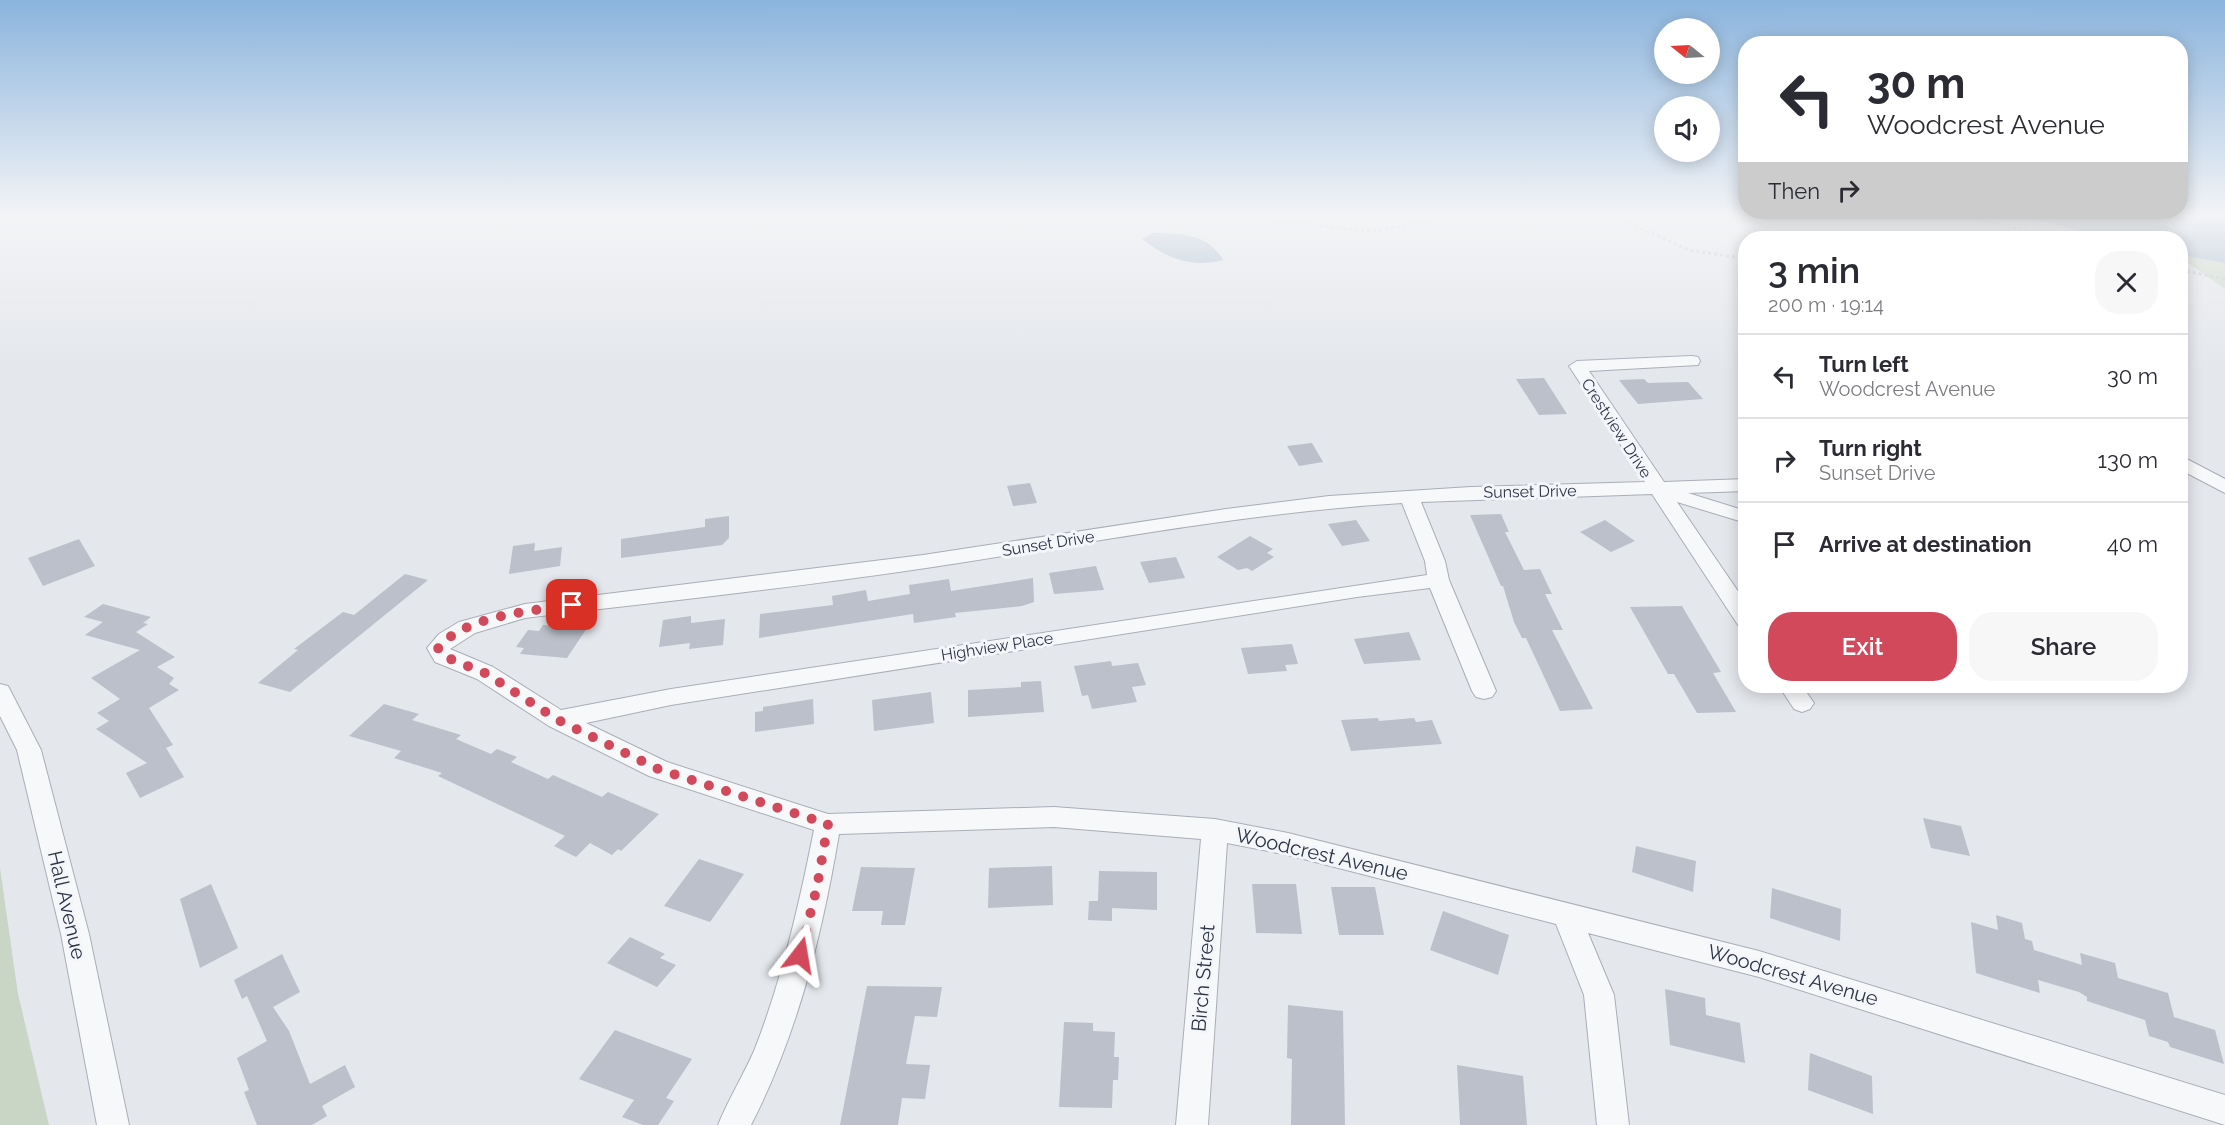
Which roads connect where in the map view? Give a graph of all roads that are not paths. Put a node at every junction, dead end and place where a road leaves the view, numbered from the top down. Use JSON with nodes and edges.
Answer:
{"nodes":[{"id":1,"x":1692,"y":361,"type":"dead end"},
{"id":2,"x":2188,"y":466,"type":"edge"},
{"id":3,"x":1738,"y":485,"type":"edge"},
{"id":4,"x":2225,"y":488,"type":"edge"},
{"id":5,"x":1657,"y":489,"type":"junction"},
{"id":6,"x":1409,"y":497,"type":"junction"},
{"id":7,"x":1738,"y":514,"type":"edge"},
{"id":8,"x":1438,"y":580,"type":"junction"},
{"id":9,"x":1738,"y":608,"type":"edge"},
{"id":10,"x":445,"y":640,"type":"joint"},
{"id":11,"x":1484,"y":691,"type":"dead end"},
{"id":12,"x":0,"y":692,"type":"edge"},
{"id":13,"x":558,"y":720,"type":"junction"},
{"id":14,"x":828,"y":824,"type":"junction"},
{"id":15,"x":1215,"y":830,"type":"junction"},
{"id":16,"x":1566,"y":914,"type":"junction"},
{"id":17,"x":2225,"y":1111,"type":"edge"},
{"id":18,"x":113,"y":1125,"type":"edge"},
{"id":19,"x":734,"y":1125,"type":"edge"},
{"id":20,"x":1192,"y":1125,"type":"edge"},
{"id":21,"x":1612,"y":1125,"type":"edge"}],
"edges":[{"from":1,"to":5,"type":"street","name":"Crestview Drive"},
{"from":2,"to":4,"type":"street"},
{"from":3,"to":5,"type":"street","name":"Sunset Drive"},
{"from":5,"to":6,"type":"street","name":"Sunset Drive"},
{"from":5,"to":7,"type":"street","name":"Crestview Drive"},
{"from":5,"to":9,"type":"street","name":"Crestview Drive"},
{"from":6,"to":8,"type":"street"},
{"from":6,"to":10,"type":"street","name":"Sunset Drive"},
{"from":8,"to":11,"type":"street"},
{"from":8,"to":13,"type":"street","name":"Highview Place"},
{"from":10,"to":13,"type":"street","name":"Woodcrest Avenue"},
{"from":12,"to":18,"type":"street","name":"Hall Avenue"},
{"from":13,"to":14,"type":"street","name":"Woodcrest Avenue"},
{"from":14,"to":15,"type":"street","name":"Woodcrest Avenue"},
{"from":14,"to":19,"type":"street"},
{"from":15,"to":16,"type":"street","name":"Woodcrest Avenue"},
{"from":15,"to":20,"type":"street","name":"Birch Street"},
{"from":16,"to":17,"type":"street","name":"Woodcrest Avenue"},
{"from":16,"to":21,"type":"street"}]}
